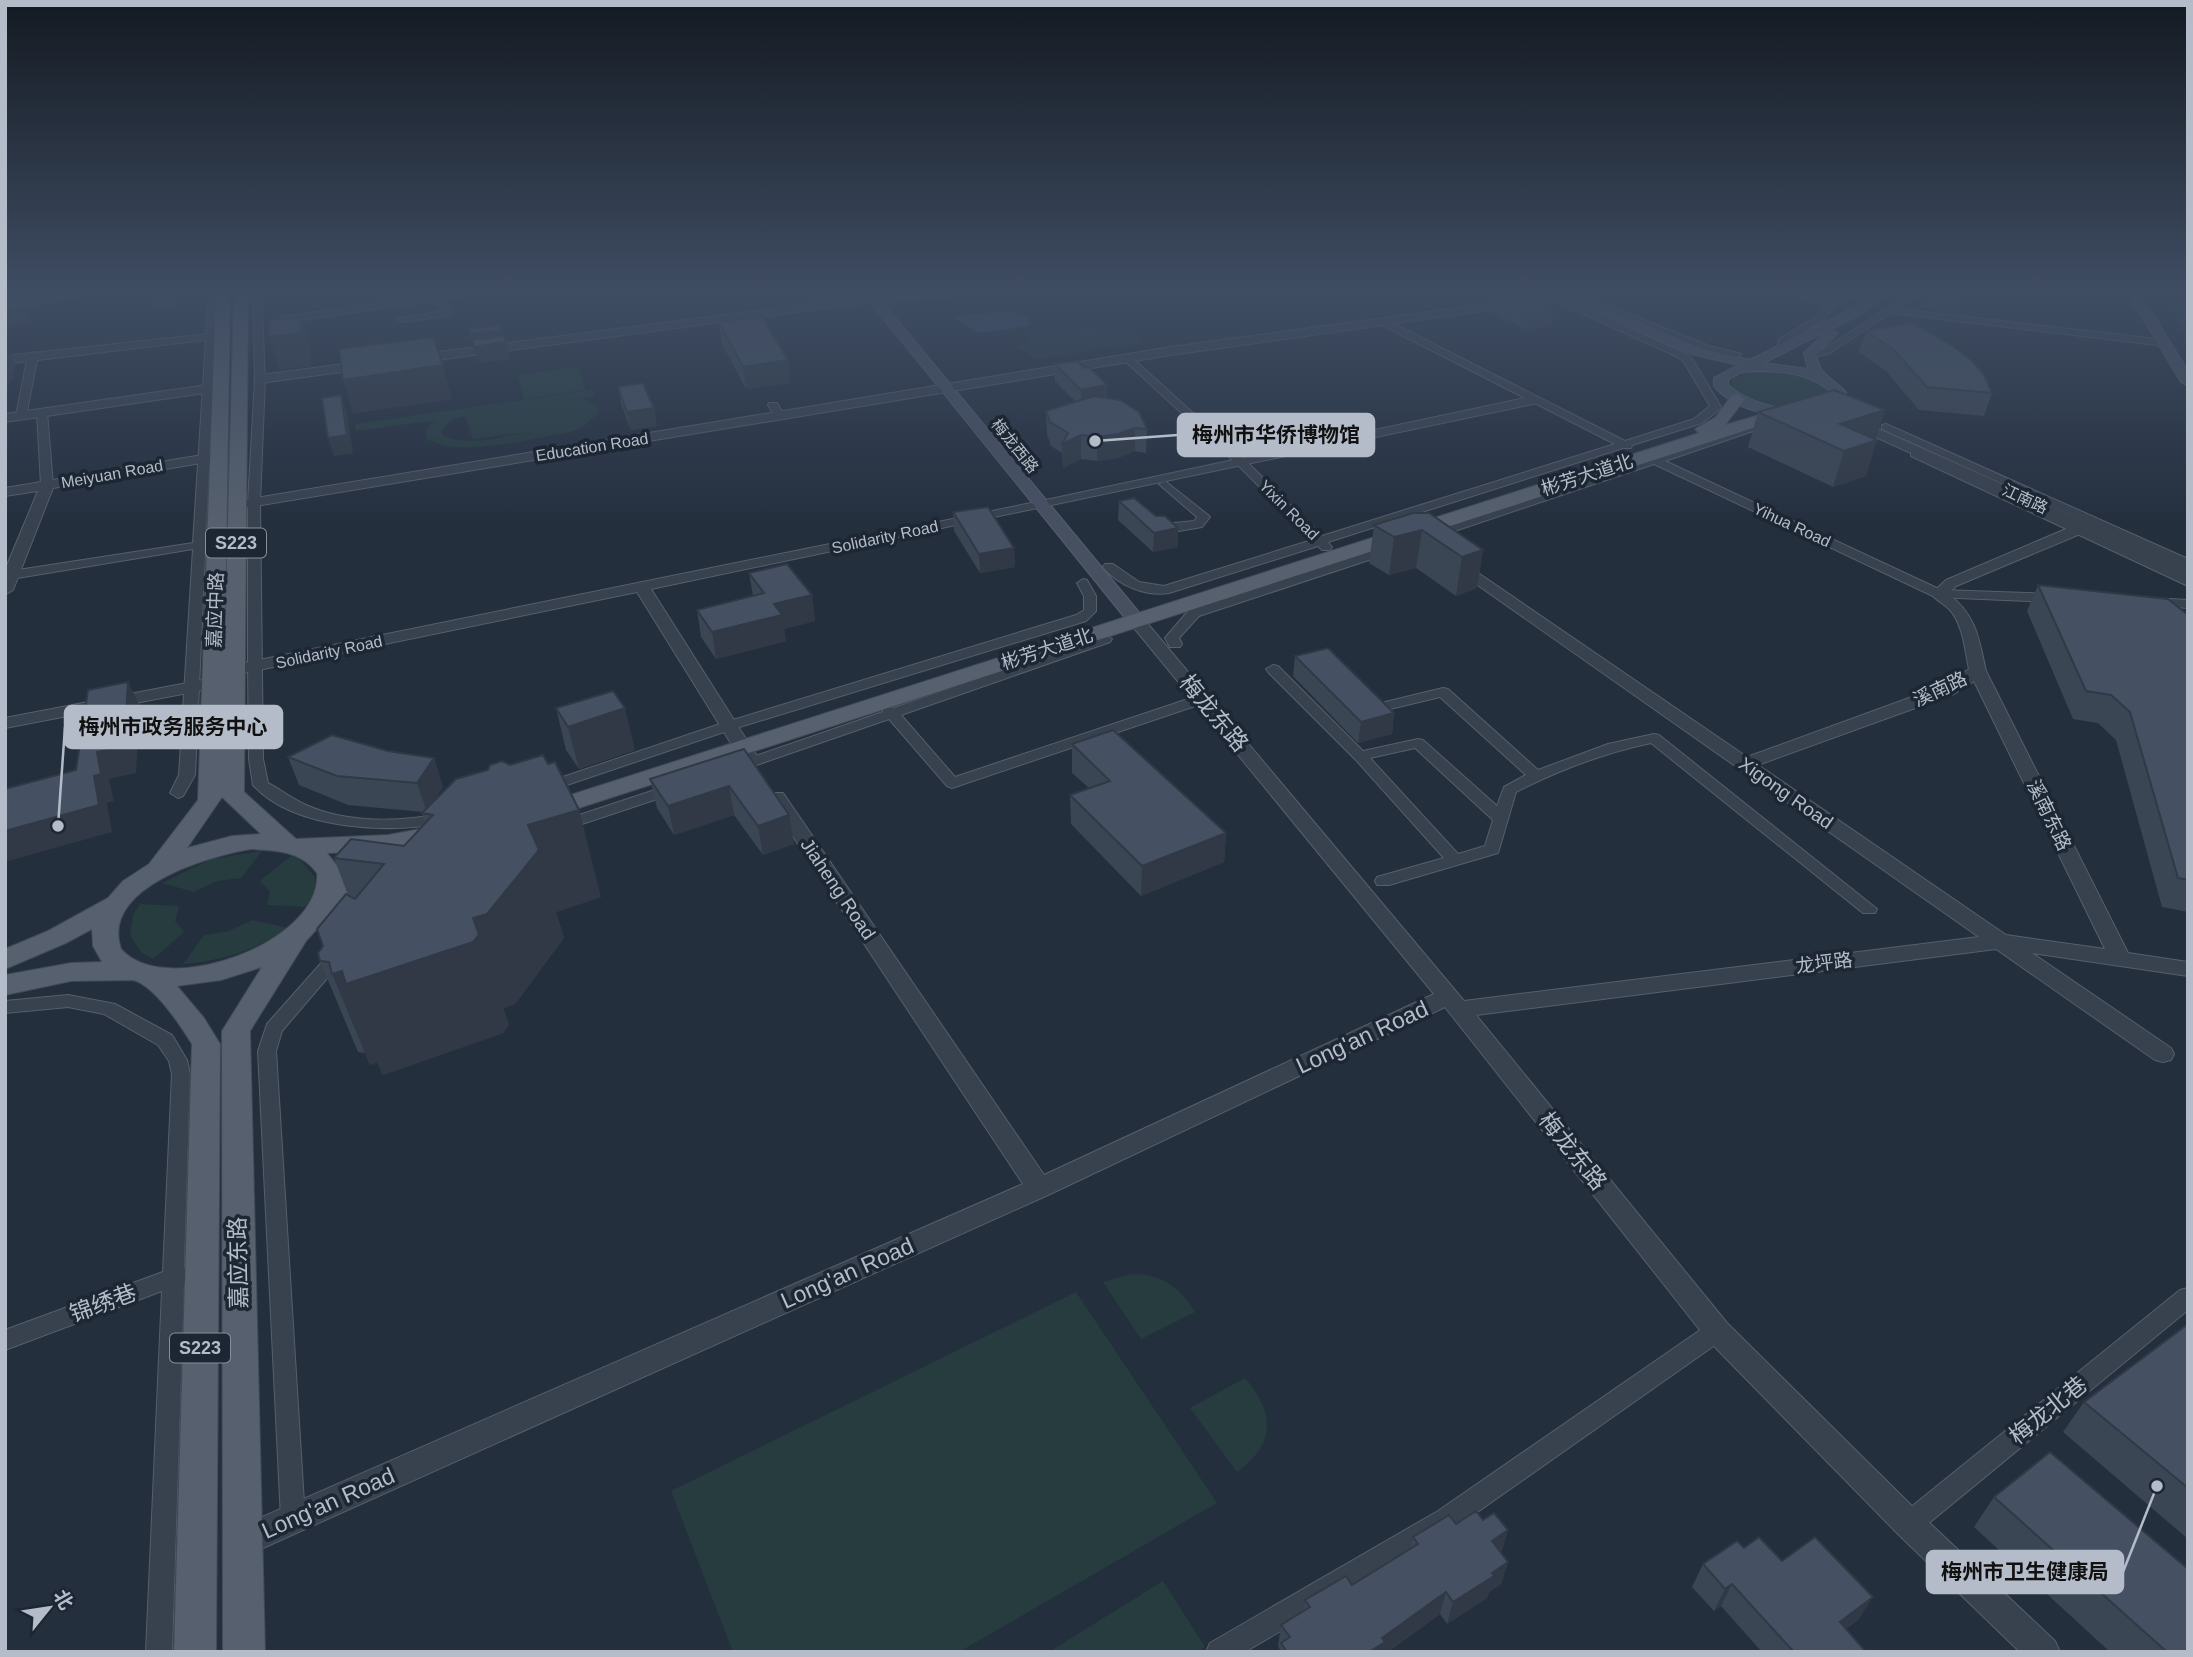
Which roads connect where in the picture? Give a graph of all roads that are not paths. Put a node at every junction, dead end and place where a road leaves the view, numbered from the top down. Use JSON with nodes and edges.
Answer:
{"nodes":[{"id":1,"x":30,"y":369,"type":"edge"},
{"id":2,"x":215,"y":369,"type":"edge"},
{"id":3,"x":217,"y":369,"type":"edge"},
{"id":4,"x":248,"y":369,"type":"edge"},
{"id":5,"x":258,"y":369,"type":"edge"},
{"id":6,"x":337,"y":369,"type":"edge"},
{"id":7,"x":931,"y":369,"type":"edge"},
{"id":8,"x":1059,"y":369,"type":"edge"},
{"id":9,"x":1139,"y":369,"type":"edge"},
{"id":10,"x":1475,"y":369,"type":"edge"},
{"id":11,"x":1694,"y":369,"type":"edge"},
{"id":12,"x":1713,"y":369,"type":"edge"},
{"id":13,"x":1741,"y":369,"type":"edge"},
{"id":14,"x":1791,"y":369,"type":"edge"},
{"id":15,"x":1815,"y":369,"type":"edge"},
{"id":16,"x":1721,"y":378,"type":"junction"},
{"id":17,"x":260,"y":379,"type":"junction"},
{"id":18,"x":1821,"y":379,"type":"junction"},
{"id":19,"x":215,"y":388,"type":"junction"},
{"id":20,"x":946,"y":388,"type":"junction"},
{"id":21,"x":1737,"y":399,"type":"junction"},
{"id":22,"x":1535,"y":400,"type":"junction"},
{"id":23,"x":1840,"y":400,"type":"junction"},
{"id":24,"x":42,"y":412,"type":"junction"},
{"id":25,"x":1796,"y":412,"type":"junction"},
{"id":26,"x":21,"y":416,"type":"junction"},
{"id":27,"x":5,"y":418,"type":"edge"},
{"id":28,"x":1760,"y":425,"type":"edge"},
{"id":29,"x":1863,"y":426,"type":"junction"},
{"id":30,"x":1886,"y":427,"type":"dead end"},
{"id":31,"x":1640,"y":453,"type":"junction"},
{"id":32,"x":212,"y":457,"type":"junction"},
{"id":33,"x":1242,"y":463,"type":"junction"},
{"id":34,"x":1166,"y":484,"type":"dead end"},
{"id":35,"x":47,"y":485,"type":"junction"},
{"id":36,"x":5,"y":492,"type":"edge"},
{"id":37,"x":245,"y":503,"type":"junction"},
{"id":38,"x":1041,"y":505,"type":"junction"},
{"id":39,"x":1145,"y":517,"type":"edge"},
{"id":40,"x":2079,"y":529,"type":"junction"},
{"id":41,"x":1414,"y":535,"type":"junction"},
{"id":42,"x":1323,"y":545,"type":"junction"},
{"id":43,"x":192,"y":546,"type":"dead end"},
{"id":44,"x":2188,"y":564,"type":"edge"},
{"id":45,"x":1109,"y":568,"type":"dead end"},
{"id":46,"x":2188,"y":573,"type":"edge"},
{"id":47,"x":9,"y":575,"type":"edge"},
{"id":48,"x":2188,"y":582,"type":"edge"},
{"id":49,"x":1083,"y":583,"type":"dead end"},
{"id":50,"x":642,"y":587,"type":"junction"},
{"id":51,"x":5,"y":590,"type":"edge"},
{"id":52,"x":1939,"y":594,"type":"junction"},
{"id":53,"x":2061,"y":598,"type":"edge"},
{"id":54,"x":2139,"y":602,"type":"edge"},
{"id":55,"x":2188,"y":604,"type":"edge"},
{"id":56,"x":1132,"y":616,"type":"junction"},
{"id":57,"x":1105,"y":639,"type":"dead end"},
{"id":58,"x":1174,"y":644,"type":"dead end"},
{"id":59,"x":255,"y":667,"type":"junction"},
{"id":60,"x":1273,"y":669,"type":"dead end"},
{"id":61,"x":234,"y":670,"type":"junction"},
{"id":62,"x":1978,"y":671,"type":"junction"},
{"id":63,"x":213,"y":683,"type":"junction"},
{"id":64,"x":1202,"y":699,"type":"junction"},
{"id":65,"x":1390,"y":705,"type":"edge"},
{"id":66,"x":887,"y":709,"type":"junction"},
{"id":67,"x":5,"y":723,"type":"edge"},
{"id":68,"x":747,"y":755,"type":"junction"},
{"id":69,"x":1360,"y":756,"type":"junction"},
{"id":70,"x":1744,"y":764,"type":"junction"},
{"id":71,"x":727,"y":771,"type":"edge"},
{"id":72,"x":1536,"y":776,"type":"junction"},
{"id":73,"x":689,"y":783,"type":"edge"},
{"id":74,"x":178,"y":793,"type":"dead end"},
{"id":75,"x":523,"y":806,"type":"joint"},
{"id":76,"x":1500,"y":818,"type":"junction"},
{"id":77,"x":464,"y":825,"type":"junction"},
{"id":78,"x":549,"y":830,"type":"edge"},
{"id":79,"x":293,"y":844,"type":"junction"},
{"id":80,"x":1455,"y":860,"type":"junction"},
{"id":81,"x":158,"y":870,"type":"junction"},
{"id":82,"x":1383,"y":881,"type":"dead end"},
{"id":83,"x":117,"y":903,"type":"junction"},
{"id":84,"x":1869,"y":909,"type":"dead end"},
{"id":85,"x":317,"y":914,"type":"junction"},
{"id":86,"x":297,"y":933,"type":"junction"},
{"id":87,"x":2000,"y":941,"type":"junction"},
{"id":88,"x":345,"y":949,"type":"edge"},
{"id":89,"x":2120,"y":959,"type":"junction"},
{"id":90,"x":5,"y":960,"type":"edge"},
{"id":91,"x":2188,"y":969,"type":"edge"},
{"id":92,"x":141,"y":973,"type":"junction"},
{"id":93,"x":5,"y":985,"type":"edge"},
{"id":94,"x":1454,"y":1002,"type":"junction"},
{"id":95,"x":5,"y":1007,"type":"edge"},
{"id":96,"x":2163,"y":1054,"type":"dead end"},
{"id":97,"x":1039,"y":1188,"type":"junction"},
{"id":98,"x":187,"y":1272,"type":"junction"},
{"id":99,"x":2187,"y":1298,"type":"edge"},
{"id":100,"x":1717,"y":1331,"type":"junction"},
{"id":101,"x":5,"y":1340,"type":"edge"},
{"id":102,"x":293,"y":1518,"type":"junction"},
{"id":103,"x":1909,"y":1524,"type":"junction"},
{"id":104,"x":241,"y":1542,"type":"junction"},
{"id":105,"x":159,"y":1652,"type":"edge"},
{"id":106,"x":195,"y":1652,"type":"edge"},
{"id":107,"x":244,"y":1652,"type":"edge"},
{"id":108,"x":1219,"y":1652,"type":"edge"},
{"id":109,"x":2044,"y":1652,"type":"edge"}],
"edges":[{"from":1,"to":26,"type":"street"},
{"from":2,"to":19,"type":"street"},
{"from":3,"to":19,"type":"main road","name":"嘉应中路","number":"S223"},
{"from":4,"to":37,"type":"main road","name":"嘉应中路","number":"S223"},
{"from":5,"to":17,"type":"street"},
{"from":6,"to":17,"type":"street"},
{"from":7,"to":20,"type":"main road","name":"梅龙西路"},
{"from":8,"to":20,"type":"street","name":"Education Road"},
{"from":9,"to":33,"type":"street","name":"Yixin Road"},
{"from":10,"to":22,"type":"street","name":"Yihua Road"},
{"from":11,"to":31,"type":"street"},
{"from":12,"to":16,"type":"main road"},
{"from":13,"to":16,"type":"main road"},
{"from":14,"to":18,"type":"main road"},
{"from":15,"to":18,"type":"main road"},
{"from":16,"to":21,"type":"main road"},
{"from":17,"to":37,"type":"street"},
{"from":18,"to":23,"type":"main road"},
{"from":19,"to":24,"type":"street"},
{"from":19,"to":32,"type":"main road","name":"嘉应中路","number":"S223"},
{"from":20,"to":37,"type":"street","name":"Education Road"},
{"from":20,"to":38,"type":"main road","name":"梅龙西路"},
{"from":21,"to":25,"type":"main road"},
{"from":21,"to":31,"type":"main road","name":"彬芳大道北"},
{"from":22,"to":31,"type":"street","name":"Yihua Road"},
{"from":22,"to":33,"type":"street","name":"Solidarity Road"},
{"from":23,"to":25,"type":"main road"},
{"from":23,"to":29,"type":"street","name":"江南路"},
{"from":24,"to":26,"type":"street"},
{"from":24,"to":35,"type":"street"},
{"from":25,"to":29,"type":"street","name":"江南路"},
{"from":25,"to":31,"type":"main road","name":"彬芳大道北"},
{"from":26,"to":27,"type":"street"},
{"from":28,"to":31,"type":"street"},
{"from":29,"to":40,"type":"street","name":"江南路"},
{"from":30,"to":44,"type":"street"},
{"from":31,"to":41,"type":"main road","name":"彬芳大道北"},
{"from":31,"to":42,"type":"main road","name":"彬芳大道北"},
{"from":31,"to":52,"type":"street","name":"Yihua Road"},
{"from":32,"to":35,"type":"street","name":"Meiyuan Road"},
{"from":32,"to":63,"type":"main road","name":"嘉应中路","number":"S223"},
{"from":32,"to":74,"type":"street"},
{"from":33,"to":38,"type":"street","name":"Solidarity Road"},
{"from":33,"to":42,"type":"street","name":"Yixin Road"},
{"from":34,"to":39,"type":"street"},
{"from":35,"to":36,"type":"street","name":"Meiyuan Road"},
{"from":35,"to":47,"type":"street"},
{"from":37,"to":59,"type":"street"},
{"from":37,"to":61,"type":"main road","name":"嘉应中路","number":"S223"},
{"from":38,"to":50,"type":"street","name":"Solidarity Road"},
{"from":38,"to":56,"type":"main road","name":"梅龙西路"},
{"from":40,"to":46,"type":"street","name":"江南路"},
{"from":40,"to":48,"type":"street"},
{"from":40,"to":52,"type":"street"},
{"from":41,"to":56,"type":"main road","name":"彬芳大道北"},
{"from":41,"to":58,"type":"street"},
{"from":41,"to":70,"type":"street","name":"Xigong Road"},
{"from":42,"to":45,"type":"street"},
{"from":42,"to":56,"type":"main road","name":"彬芳大道北"},
{"from":43,"to":47,"type":"street"},
{"from":47,"to":51,"type":"street"},
{"from":49,"to":68,"type":"street"},
{"from":50,"to":59,"type":"street","name":"Solidarity Road"},
{"from":50,"to":68,"type":"street","name":"Jiaheng Road"},
{"from":52,"to":53,"type":"street"},
{"from":52,"to":62,"type":"street","name":"溪南路"},
{"from":54,"to":55,"type":"street"},
{"from":56,"to":64,"type":"street","name":"梅龙东路"},
{"from":56,"to":66,"type":"main road","name":"彬芳大道北"},
{"from":56,"to":68,"type":"main road","name":"彬芳大道北"},
{"from":57,"to":66,"type":"street"},
{"from":59,"to":61,"type":"street","name":"Solidarity Road"},
{"from":59,"to":77,"type":"street"},
{"from":60,"to":69,"type":"street"},
{"from":61,"to":79,"type":"main road","name":"嘉应中路","number":"S223"},
{"from":62,"to":70,"type":"street","name":"溪南路"},
{"from":62,"to":89,"type":"street","name":"溪南东路"},
{"from":63,"to":67,"type":"street"},
{"from":63,"to":81,"type":"main road","name":"嘉应中路","number":"S223"},
{"from":64,"to":66,"type":"street"},
{"from":64,"to":94,"type":"street","name":"梅龙东路"},
{"from":65,"to":72,"type":"street"},
{"from":66,"to":68,"type":"main road","name":"彬芳大道北"},
{"from":68,"to":71,"type":"street"},
{"from":68,"to":75,"type":"main road","name":"彬芳大道北"},
{"from":68,"to":75,"type":"street"},
{"from":68,"to":97,"type":"street","name":"Jiaheng Road"},
{"from":69,"to":76,"type":"street"},
{"from":69,"to":80,"type":"street"},
{"from":70,"to":87,"type":"street","name":"Xigong Road"},
{"from":72,"to":76,"type":"street"},
{"from":72,"to":84,"type":"street"},
{"from":73,"to":78,"type":"street"},
{"from":76,"to":80,"type":"street"},
{"from":77,"to":79,"type":"main road"},
{"from":77,"to":85,"type":"main road"},
{"from":79,"to":81,"type":"main road"},
{"from":79,"to":85,"type":"main road","number":"S223"},
{"from":80,"to":82,"type":"street"},
{"from":81,"to":83,"type":"main road","number":"S223"},
{"from":83,"to":90,"type":"main road"},
{"from":83,"to":92,"type":"main road","number":"S223"},
{"from":85,"to":86,"type":"main road","number":"S223"},
{"from":86,"to":92,"type":"main road"},
{"from":86,"to":104,"type":"main road","name":"嘉应东路","number":"S223"},
{"from":87,"to":89,"type":"street","name":"龙坪路"},
{"from":87,"to":94,"type":"street","name":"龙坪路"},
{"from":87,"to":96,"type":"street","name":"Xigong Road"},
{"from":88,"to":102,"type":"street"},
{"from":89,"to":91,"type":"street","name":"龙坪路"},
{"from":92,"to":93,"type":"main road"},
{"from":92,"to":98,"type":"main road","name":"嘉应东路","number":"S223"},
{"from":94,"to":97,"type":"street","name":"Long'an Road"},
{"from":94,"to":100,"type":"street","name":"梅龙东路"},
{"from":95,"to":98,"type":"street"},
{"from":97,"to":102,"type":"street","name":"Long'an Road"},
{"from":98,"to":101,"type":"street","name":"锦绣巷"},
{"from":98,"to":105,"type":"street"},
{"from":98,"to":106,"type":"main road","name":"嘉应东路","number":"S223"},
{"from":99,"to":103,"type":"street","name":"梅龙北巷"},
{"from":100,"to":103,"type":"street","name":"梅龙东路"},
{"from":100,"to":108,"type":"street"},
{"from":102,"to":104,"type":"street","name":"Long'an Road"},
{"from":103,"to":109,"type":"street","name":"梅龙东路"},
{"from":104,"to":107,"type":"main road","name":"嘉应东路","number":"S223"}]}
